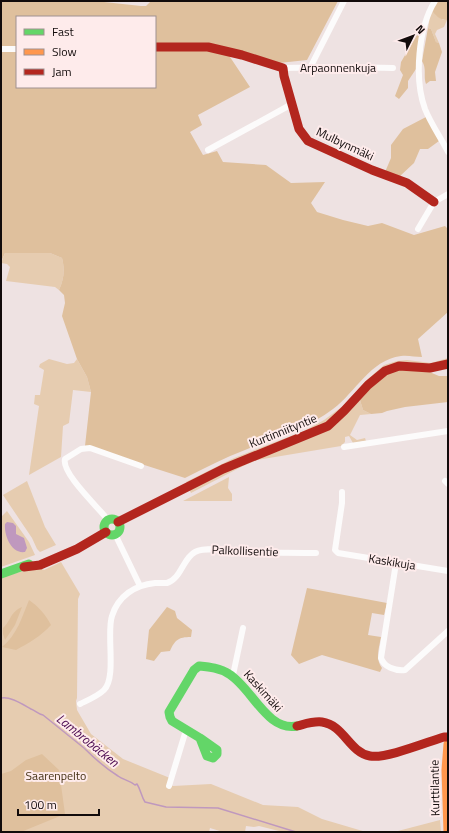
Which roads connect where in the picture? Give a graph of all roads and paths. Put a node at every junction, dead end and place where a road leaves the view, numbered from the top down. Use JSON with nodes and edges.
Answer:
{"nodes":[{"id":1,"x":344,"y":1,"type":"edge"},
{"id":2,"x":435,"y":1,"type":"edge"},
{"id":3,"x":156,"y":47,"type":"edge"},
{"id":4,"x":1,"y":49,"type":"edge"},
{"id":5,"x":16,"y":49,"type":"edge"},
{"id":6,"x":279,"y":67,"type":"junction"},
{"id":7,"x":310,"y":68,"type":"junction"},
{"id":8,"x":393,"y":68,"type":"dead end"},
{"id":9,"x":292,"y":104,"type":"junction"},
{"id":10,"x":208,"y":150,"type":"dead end"},
{"id":11,"x":448,"y":152,"type":"edge"},
{"id":12,"x":448,"y":194,"type":"edge"},
{"id":13,"x":434,"y":202,"type":"junction"},
{"id":14,"x":418,"y":229,"type":"dead end"},
{"id":15,"x":448,"y":364,"type":"edge"},
{"id":16,"x":448,"y":431,"type":"edge"},
{"id":17,"x":344,"y":447,"type":"dead end"},
{"id":18,"x":134,"y":463,"type":"junction"},
{"id":19,"x":141,"y":466,"type":"dead end"},
{"id":20,"x":131,"y":470,"type":"dead end"},
{"id":21,"x":342,"y":492,"type":"dead end"},
{"id":22,"x":108,"y":520,"type":"junction"},
{"id":23,"x":118,"y":522,"type":"junction"},
{"id":24,"x":106,"y":532,"type":"junction"},
{"id":25,"x":115,"y":534,"type":"junction"},
{"id":26,"x":316,"y":553,"type":"dead end"},
{"id":27,"x":396,"y":563,"type":"junction"},
{"id":28,"x":448,"y":571,"type":"edge"},
{"id":29,"x":1,"y":574,"type":"edge"},
{"id":30,"x":140,"y":586,"type":"junction"},
{"id":31,"x":243,"y":628,"type":"dead end"},
{"id":32,"x":448,"y":631,"type":"edge"},
{"id":33,"x":233,"y":675,"type":"junction"},
{"id":34,"x":80,"y":704,"type":"dead end"},
{"id":35,"x":186,"y":730,"type":"junction"},
{"id":36,"x":448,"y":737,"type":"edge"},
{"id":37,"x":200,"y":738,"type":"dead end"},
{"id":38,"x":448,"y":744,"type":"edge"},
{"id":39,"x":170,"y":786,"type":"dead end"},
{"id":40,"x":448,"y":832,"type":"edge"}],
"edges":[{"from":1,"to":7,"type":"street"},
{"from":2,"to":11,"type":"street"},
{"from":3,"to":6,"type":"street"},
{"from":4,"to":5,"type":"street"},
{"from":6,"to":7,"type":"street","name":"Arpaonnenkuja"},
{"from":6,"to":9,"type":"street","name":"Mulbynmäki"},
{"from":7,"to":8,"type":"street","name":"Arpaonnenkuja"},
{"from":9,"to":10,"type":"street"},
{"from":9,"to":13,"type":"street","name":"Mulbynmäki"},
{"from":12,"to":13,"type":"street"},
{"from":13,"to":14,"type":"street"},
{"from":15,"to":23,"type":"street","name":"Kurtinniityntie"},
{"from":16,"to":17,"type":"street"},
{"from":18,"to":19,"type":"street"},
{"from":18,"to":20,"type":"street"},
{"from":18,"to":22,"type":"street"},
{"from":21,"to":27,"type":"street","name":"Kaskikuja"},
{"from":22,"to":23,"type":"street"},
{"from":22,"to":24,"type":"street"},
{"from":23,"to":25,"type":"street"},
{"from":24,"to":25,"type":"street"},
{"from":24,"to":29,"type":"street"},
{"from":25,"to":30,"type":"street"},
{"from":26,"to":30,"type":"street","name":"Palkollisentie"},
{"from":27,"to":28,"type":"street","name":"Kaskikuja"},
{"from":27,"to":32,"type":"street"},
{"from":30,"to":34,"type":"street"},
{"from":31,"to":33,"type":"street"},
{"from":33,"to":35,"type":"street","name":"Kaskimäki"},
{"from":33,"to":36,"type":"street","name":"Kaskimäki"},
{"from":35,"to":37,"type":"street","name":"Kaskimäki"},
{"from":35,"to":39,"type":"street"},
{"from":38,"to":40,"type":"street","name":"Kurttilantie"}]}
